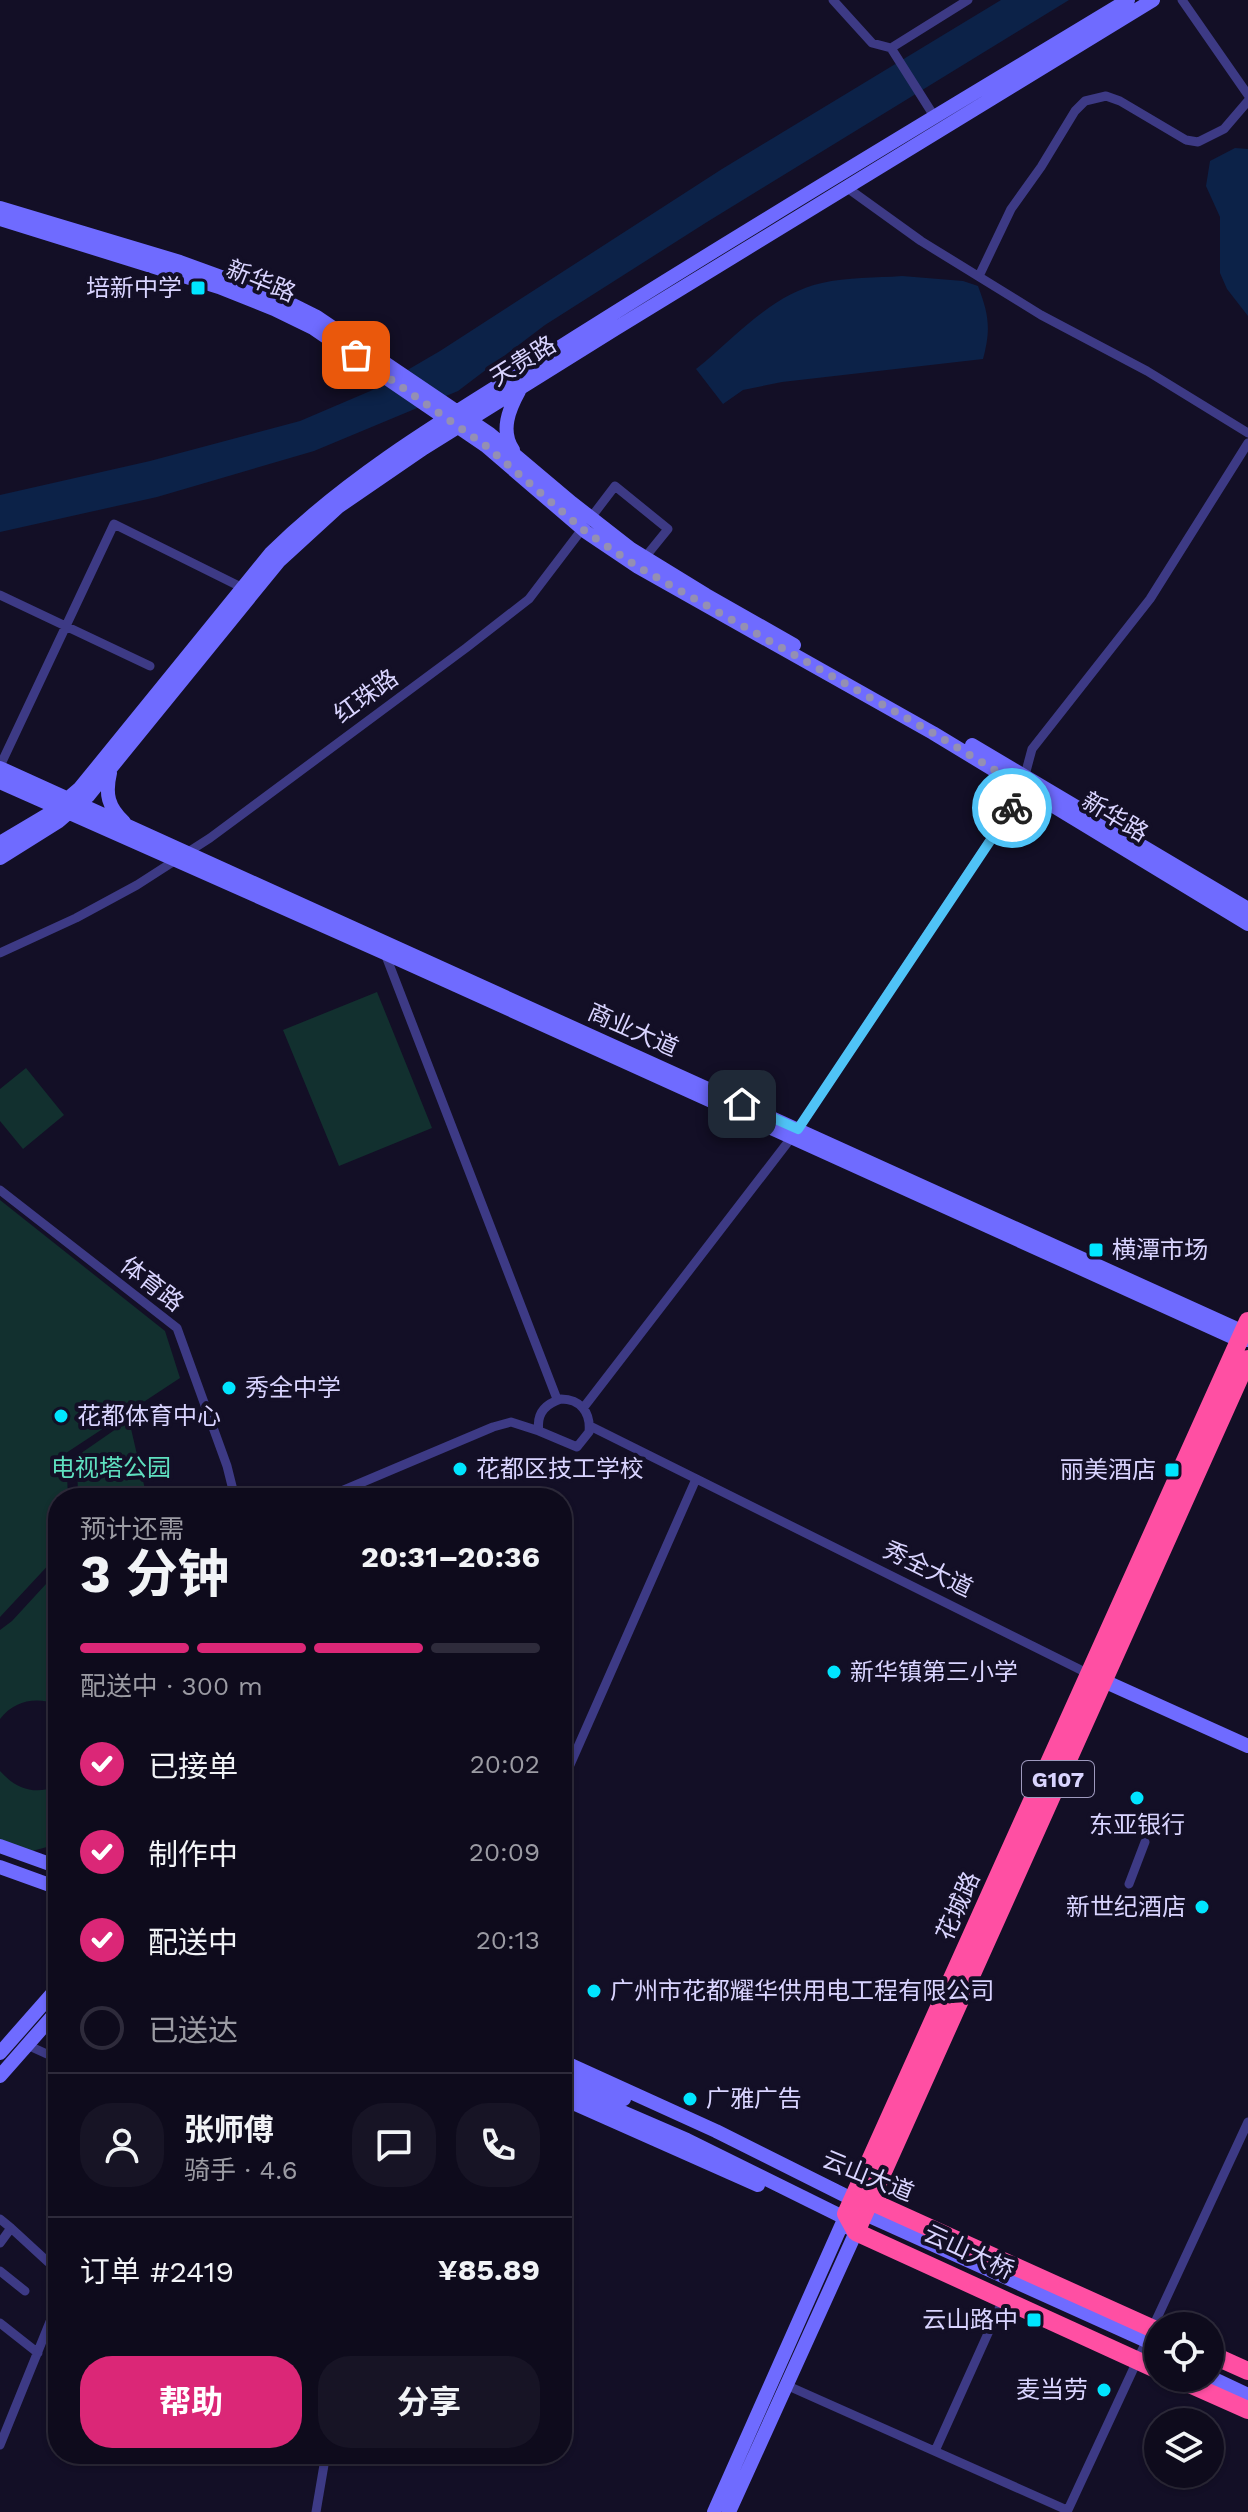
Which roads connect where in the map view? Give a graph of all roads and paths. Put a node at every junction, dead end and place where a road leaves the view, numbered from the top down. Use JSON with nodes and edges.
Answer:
{"nodes":[{"id":1,"x":833,"y":0,"type":"edge"},
{"id":2,"x":968,"y":0,"type":"edge"},
{"id":3,"x":1128,"y":0,"type":"edge"},
{"id":4,"x":1153,"y":0,"type":"edge"},
{"id":5,"x":1182,"y":0,"type":"edge"},
{"id":6,"x":891,"y":48,"type":"junction"},
{"id":7,"x":1248,"y":98,"type":"edge"},
{"id":8,"x":934,"y":116,"type":"junction"},
{"id":9,"x":846,"y":187,"type":"junction"},
{"id":10,"x":0,"y":208,"type":"edge"},
{"id":11,"x":0,"y":219,"type":"edge"},
{"id":12,"x":979,"y":276,"type":"junction"},
{"id":13,"x":388,"y":371,"type":"junction"},
{"id":14,"x":521,"y":389,"type":"junction"},
{"id":15,"x":459,"y":420,"type":"junction"},
{"id":16,"x":1248,"y":433,"type":"edge"},
{"id":17,"x":1248,"y":443,"type":"edge"},
{"id":18,"x":515,"y":454,"type":"junction"},
{"id":19,"x":587,"y":524,"type":"junction"},
{"id":20,"x":641,"y":562,"type":"junction"},
{"id":21,"x":247,"y":590,"type":"junction"},
{"id":22,"x":0,"y":595,"type":"edge"},
{"id":23,"x":66,"y":627,"type":"junction"},
{"id":24,"x":150,"y":666,"type":"dead end"},
{"id":25,"x":0,"y":767,"type":"edge"},
{"id":26,"x":110,"y":770,"type":"junction"},
{"id":27,"x":1025,"y":782,"type":"junction"},
{"id":28,"x":6,"y":785,"type":"edge"},
{"id":29,"x":68,"y":807,"type":"junction"},
{"id":30,"x":131,"y":827,"type":"junction"},
{"id":31,"x":24,"y":830,"type":"junction"},
{"id":32,"x":0,"y":843,"type":"edge"},
{"id":33,"x":181,"y":857,"type":"junction"},
{"id":34,"x":0,"y":858,"type":"edge"},
{"id":35,"x":1248,"y":909,"type":"edge"},
{"id":36,"x":1248,"y":924,"type":"edge"},
{"id":37,"x":383,"y":947,"type":"junction"},
{"id":38,"x":0,"y":953,"type":"edge"},
{"id":39,"x":794,"y":1134,"type":"junction"},
{"id":40,"x":0,"y":1190,"type":"edge"},
{"id":41,"x":1245,"y":1333,"type":"edge"},
{"id":42,"x":1248,"y":1359,"type":"edge"},
{"id":43,"x":557,"y":1399,"type":"junction"},
{"id":44,"x":584,"y":1407,"type":"junction"},
{"id":45,"x":590,"y":1426,"type":"junction"},
{"id":46,"x":539,"y":1431,"type":"junction"},
{"id":47,"x":696,"y":1479,"type":"junction"},
{"id":48,"x":232,"y":1488,"type":"edge"},
{"id":49,"x":349,"y":1488,"type":"edge"},
{"id":50,"x":1096,"y":1678,"type":"junction"},
{"id":51,"x":1248,"y":1746,"type":"edge"},
{"id":52,"x":572,"y":1760,"type":"edge"},
{"id":53,"x":1145,"y":1842,"type":"dead end"},
{"id":54,"x":0,"y":1846,"type":"edge"},
{"id":55,"x":48,"y":1863,"type":"edge"},
{"id":56,"x":0,"y":1867,"type":"edge"},
{"id":57,"x":48,"y":1884,"type":"edge"},
{"id":58,"x":1129,"y":1884,"type":"dead end"},
{"id":59,"x":48,"y":1998,"type":"edge"},
{"id":60,"x":48,"y":2021,"type":"edge"},
{"id":61,"x":27,"y":2045,"type":"junction"},
{"id":62,"x":0,"y":2053,"type":"edge"},
{"id":63,"x":48,"y":2054,"type":"edge"},
{"id":64,"x":572,"y":2066,"type":"edge"},
{"id":65,"x":0,"y":2076,"type":"edge"},
{"id":66,"x":572,"y":2079,"type":"edge"},
{"id":67,"x":572,"y":2088,"type":"edge"},
{"id":68,"x":591,"y":2091,"type":"junction"},
{"id":69,"x":572,"y":2102,"type":"edge"},
{"id":70,"x":1247,"y":2127,"type":"edge"},
{"id":71,"x":854,"y":2214,"type":"junction"},
{"id":72,"x":0,"y":2219,"type":"edge"},
{"id":73,"x":11,"y":2228,"type":"junction"},
{"id":74,"x":0,"y":2243,"type":"edge"},
{"id":75,"x":48,"y":2262,"type":"dead end"},
{"id":76,"x":0,"y":2271,"type":"edge"},
{"id":77,"x":1006,"y":2288,"type":"junction"},
{"id":78,"x":25,"y":2291,"type":"dead end"},
{"id":79,"x":1165,"y":2312,"type":"edge"},
{"id":80,"x":0,"y":2323,"type":"edge"},
{"id":81,"x":1144,"y":2327,"type":"edge"},
{"id":82,"x":1144,"y":2327,"type":"edge"},
{"id":83,"x":48,"y":2328,"type":"edge"},
{"id":84,"x":1144,"y":2341,"type":"edge"},
{"id":85,"x":1144,"y":2347,"type":"edge"},
{"id":86,"x":1144,"y":2349,"type":"edge"},
{"id":87,"x":38,"y":2353,"type":"junction"},
{"id":88,"x":1144,"y":2356,"type":"edge"},
{"id":89,"x":1136,"y":2360,"type":"junction"},
{"id":90,"x":1224,"y":2360,"type":"edge"},
{"id":91,"x":1144,"y":2364,"type":"edge"},
{"id":92,"x":1224,"y":2368,"type":"edge"},
{"id":93,"x":1248,"y":2371,"type":"edge"},
{"id":94,"x":1224,"y":2376,"type":"edge"},
{"id":95,"x":1248,"y":2379,"type":"edge"},
{"id":96,"x":1224,"y":2384,"type":"edge"},
{"id":97,"x":786,"y":2385,"type":"junction"},
{"id":98,"x":1248,"y":2387,"type":"edge"},
{"id":99,"x":1224,"y":2391,"type":"edge"},
{"id":100,"x":1208,"y":2392,"type":"edge"},
{"id":101,"x":1248,"y":2395,"type":"edge"},
{"id":102,"x":1248,"y":2402,"type":"edge"},
{"id":103,"x":1248,"y":2410,"type":"edge"},
{"id":104,"x":0,"y":2445,"type":"edge"},
{"id":105,"x":935,"y":2451,"type":"junction"},
{"id":106,"x":324,"y":2464,"type":"edge"},
{"id":107,"x":1067,"y":2511,"type":"edge"},
{"id":108,"x":316,"y":2512,"type":"edge"},
{"id":109,"x":714,"y":2512,"type":"edge"},
{"id":110,"x":729,"y":2512,"type":"edge"}],
"edges":[{"from":1,"to":6,"type":"street"},
{"from":2,"to":6,"type":"street"},
{"from":3,"to":8,"type":"main road","name":"天贵路"},
{"from":4,"to":9,"type":"main road","name":"天贵路"},
{"from":5,"to":7,"type":"street"},
{"from":6,"to":8,"type":"street"},
{"from":7,"to":12,"type":"street"},
{"from":8,"to":15,"type":"main road","name":"天贵路"},
{"from":9,"to":12,"type":"street"},
{"from":9,"to":14,"type":"main road","name":"天贵路"},
{"from":10,"to":13,"type":"main road","name":"新华路"},
{"from":11,"to":13,"type":"main road","name":"新华路"},
{"from":12,"to":16,"type":"street"},
{"from":13,"to":15,"type":"main road","name":"新华路"},
{"from":14,"to":15,"type":"main road","name":"天贵路"},
{"from":14,"to":18,"type":"main road"},
{"from":15,"to":18,"type":"main road","name":"新华路"},
{"from":15,"to":19,"type":"main road","name":"新华路"},
{"from":15,"to":21,"type":"main road","name":"天贵路"},
{"from":17,"to":27,"type":"street"},
{"from":18,"to":19,"type":"main road","name":"新华路"},
{"from":19,"to":20,"type":"main road","name":"新华路"},
{"from":19,"to":20,"type":"street","name":"红珠路"},
{"from":19,"to":33,"type":"street","name":"红珠路"},
{"from":20,"to":27,"type":"main road","name":"新华路"},
{"from":21,"to":23,"type":"street"},
{"from":21,"to":26,"type":"main road","name":"天贵路"},
{"from":21,"to":29,"type":"main road","name":"天贵路"},
{"from":22,"to":23,"type":"street"},
{"from":23,"to":24,"type":"street"},
{"from":23,"to":25,"type":"street"},
{"from":25,"to":29,"type":"main road","name":"商业大道"},
{"from":26,"to":29,"type":"main road","name":"天贵路"},
{"from":26,"to":30,"type":"main road"},
{"from":27,"to":35,"type":"main road","name":"新华路"},
{"from":27,"to":36,"type":"main road","name":"新华路"},
{"from":27,"to":39,"type":"street"},
{"from":28,"to":29,"type":"main road","name":"商业大道"},
{"from":28,"to":31,"type":"main road"},
{"from":29,"to":30,"type":"main road","name":"商业大道"},
{"from":29,"to":31,"type":"main road","name":"天贵路"},
{"from":29,"to":33,"type":"main road","name":"商业大道"},
{"from":29,"to":34,"type":"main road","name":"天贵路"},
{"from":30,"to":33,"type":"main road","name":"商业大道"},
{"from":31,"to":32,"type":"main road","name":"天贵路"},
{"from":33,"to":37,"type":"main road","name":"商业大道"},
{"from":33,"to":38,"type":"street","name":"红珠路"},
{"from":37,"to":39,"type":"main road","name":"商业大道"},
{"from":37,"to":43,"type":"street"},
{"from":39,"to":41,"type":"main road","name":"商业大道"},
{"from":39,"to":44,"type":"street"},
{"from":40,"to":48,"type":"street","name":"体育路"},
{"from":41,"to":50,"type":"highway","name":"花城路","number":"G107"},
{"from":42,"to":50,"type":"highway","name":"花城路","number":"G107"},
{"from":43,"to":44,"type":"street"},
{"from":43,"to":46,"type":"street"},
{"from":44,"to":45,"type":"street"},
{"from":45,"to":46,"type":"street"},
{"from":45,"to":47,"type":"street","name":"秀全大道"},
{"from":46,"to":49,"type":"street"},
{"from":47,"to":50,"type":"street","name":"秀全大道"},
{"from":47,"to":52,"type":"street"},
{"from":50,"to":51,"type":"main road","name":"秀全大道"},
{"from":50,"to":71,"type":"highway","name":"花城路","number":"G107"},
{"from":53,"to":58,"type":"street"},
{"from":54,"to":55,"type":"main road"},
{"from":56,"to":57,"type":"main road"},
{"from":59,"to":62,"type":"main road"},
{"from":60,"to":61,"type":"main road"},
{"from":61,"to":63,"type":"street"},
{"from":61,"to":65,"type":"main road"},
{"from":64,"to":71,"type":"main road","name":"云山大道"},
{"from":66,"to":68,"type":"main road"},
{"from":67,"to":68,"type":"main road"},
{"from":68,"to":82,"type":"main road","name":"云山大桥"},
{"from":68,"to":88,"type":"main road","name":"云山大桥"},
{"from":69,"to":71,"type":"main road"},
{"from":70,"to":79,"type":"street"},
{"from":71,"to":77,"type":"main road"},
{"from":71,"to":77,"type":"highway","name":"云山大道"},
{"from":71,"to":81,"type":"highway","name":"云山大道"},
{"from":71,"to":97,"type":"main road","name":"花城路"},
{"from":71,"to":109,"type":"main road","name":"花城路"},
{"from":72,"to":73,"type":"street"},
{"from":73,"to":74,"type":"street"},
{"from":73,"to":75,"type":"street"},
{"from":76,"to":78,"type":"street"},
{"from":77,"to":84,"type":"main road"},
{"from":77,"to":85,"type":"main road"},
{"from":77,"to":89,"type":"highway","name":"云山大道"},
{"from":77,"to":105,"type":"street"},
{"from":80,"to":87,"type":"street"},
{"from":83,"to":87,"type":"street"},
{"from":86,"to":89,"type":"street"},
{"from":87,"to":104,"type":"street"},
{"from":89,"to":91,"type":"highway","name":"云山大道"},
{"from":89,"to":107,"type":"street"},
{"from":90,"to":93,"type":"highway"},
{"from":92,"to":95,"type":"main road"},
{"from":94,"to":98,"type":"main road"},
{"from":96,"to":101,"type":"main road"},
{"from":97,"to":105,"type":"street"},
{"from":97,"to":110,"type":"main road","name":"花城路"},
{"from":99,"to":102,"type":"main road"},
{"from":100,"to":103,"type":"highway"},
{"from":105,"to":107,"type":"street"},
{"from":106,"to":108,"type":"street"}]}
